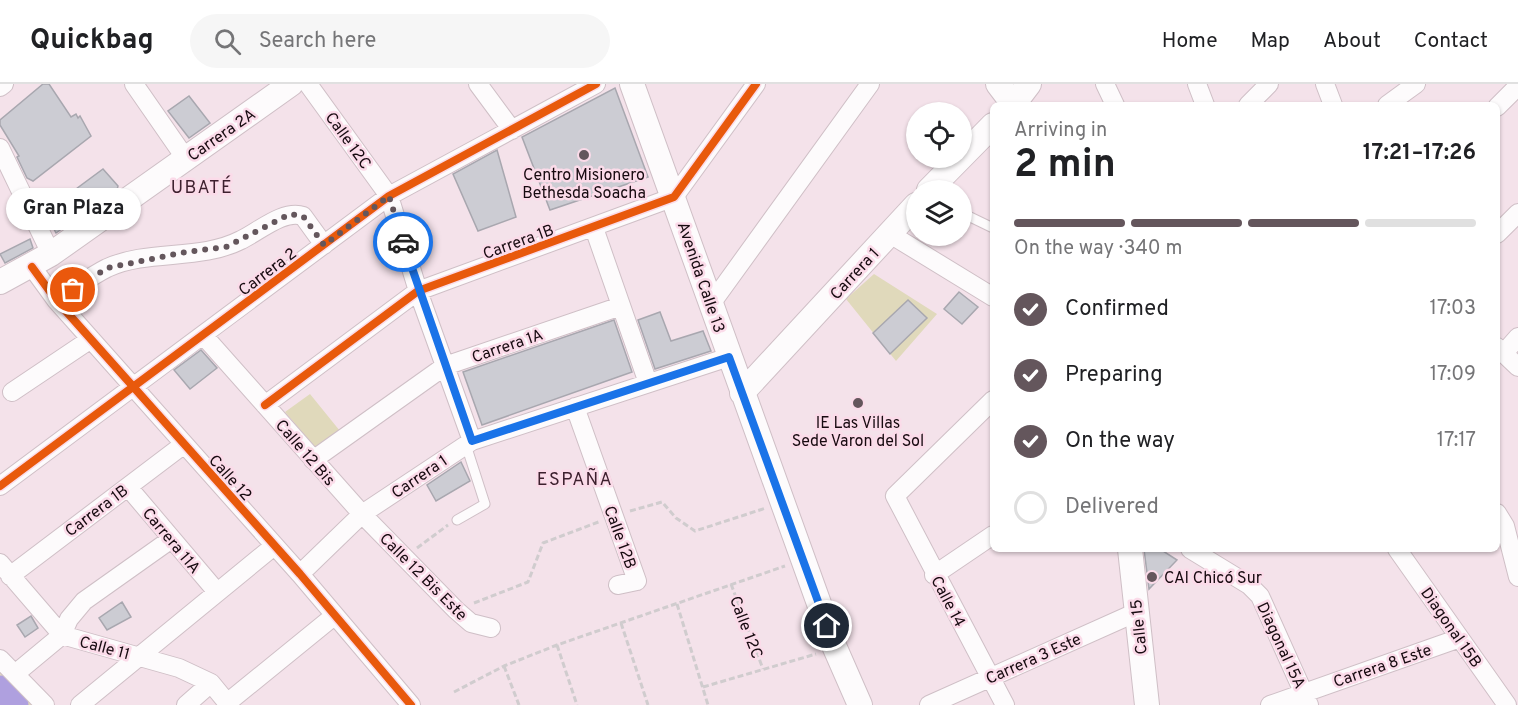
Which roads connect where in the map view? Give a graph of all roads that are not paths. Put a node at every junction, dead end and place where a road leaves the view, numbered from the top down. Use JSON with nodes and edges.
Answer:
{"nodes":[{"id":1,"x":4,"y":84,"type":"edge"},
{"id":2,"x":134,"y":84,"type":"edge"},
{"id":3,"x":291,"y":84,"type":"edge"},
{"id":4,"x":308,"y":84,"type":"edge"},
{"id":5,"x":478,"y":84,"type":"edge"},
{"id":6,"x":596,"y":84,"type":"edge"},
{"id":7,"x":632,"y":84,"type":"edge"},
{"id":8,"x":756,"y":84,"type":"edge"},
{"id":9,"x":870,"y":84,"type":"edge"},
{"id":10,"x":998,"y":84,"type":"edge"},
{"id":11,"x":1029,"y":84,"type":"edge"},
{"id":12,"x":1105,"y":84,"type":"edge"},
{"id":13,"x":1197,"y":84,"type":"edge"},
{"id":14,"x":1269,"y":84,"type":"edge"},
{"id":15,"x":1325,"y":84,"type":"edge"},
{"id":16,"x":1416,"y":84,"type":"edge"},
{"id":17,"x":1518,"y":86,"type":"edge"},
{"id":18,"x":0,"y":87,"type":"edge"},
{"id":19,"x":1011,"y":102,"type":"edge"},
{"id":20,"x":1015,"y":102,"type":"edge"},
{"id":21,"x":1114,"y":102,"type":"edge"},
{"id":22,"x":1203,"y":102,"type":"edge"},
{"id":23,"x":1251,"y":102,"type":"edge"},
{"id":24,"x":1332,"y":102,"type":"edge"},
{"id":25,"x":1392,"y":102,"type":"edge"},
{"id":26,"x":1500,"y":104,"type":"edge"},
{"id":27,"x":990,"y":128,"type":"edge"},
{"id":28,"x":512,"y":130,"type":"junction"},
{"id":29,"x":0,"y":148,"type":"edge"},
{"id":30,"x":186,"y":159,"type":"junction"},
{"id":31,"x":939,"y":180,"type":"edge"},
{"id":32,"x":389,"y":196,"type":"junction"},
{"id":33,"x":674,"y":197,"type":"junction"},
{"id":34,"x":1518,"y":213,"type":"edge"},
{"id":35,"x":906,"y":216,"type":"edge"},
{"id":36,"x":972,"y":218,"type":"edge"},
{"id":37,"x":990,"y":227,"type":"edge"},
{"id":38,"x":594,"y":228,"type":"junction"},
{"id":39,"x":1500,"y":231,"type":"edge"},
{"id":40,"x":890,"y":234,"type":"junction"},
{"id":41,"x":324,"y":245,"type":"junction"},
{"id":42,"x":41,"y":261,"type":"junction"},
{"id":43,"x":0,"y":282,"type":"edge"},
{"id":44,"x":418,"y":291,"type":"junction"},
{"id":45,"x":990,"y":295,"type":"edge"},
{"id":46,"x":56,"y":300,"type":"junction"},
{"id":47,"x":711,"y":304,"type":"junction"},
{"id":48,"x":621,"y":306,"type":"junction"},
{"id":49,"x":203,"y":335,"type":"junction"},
{"id":50,"x":1518,"y":338,"type":"edge"},
{"id":51,"x":90,"y":339,"type":"junction"},
{"id":52,"x":1500,"y":350,"type":"edge"},
{"id":53,"x":729,"y":357,"type":"junction"},
{"id":54,"x":445,"y":366,"type":"junction"},
{"id":55,"x":1518,"y":367,"type":"edge"},
{"id":56,"x":648,"y":383,"type":"junction"},
{"id":57,"x":133,"y":387,"type":"junction"},
{"id":58,"x":12,"y":392,"type":"dead end"},
{"id":59,"x":742,"y":393,"type":"junction"},
{"id":60,"x":990,"y":403,"type":"edge"},
{"id":61,"x":265,"y":405,"type":"junction"},
{"id":62,"x":575,"y":407,"type":"junction"},
{"id":63,"x":469,"y":443,"type":"junction"},
{"id":64,"x":183,"y":445,"type":"junction"},
{"id":65,"x":313,"y":460,"type":"junction"},
{"id":66,"x":0,"y":486,"type":"edge"},
{"id":67,"x":128,"y":487,"type":"junction"},
{"id":68,"x":362,"y":514,"type":"junction"},
{"id":69,"x":1501,"y":514,"type":"edge"},
{"id":70,"x":457,"y":520,"type":"road end"},
{"id":71,"x":990,"y":537,"type":"edge"},
{"id":72,"x":170,"y":540,"type":"junction"},
{"id":73,"x":274,"y":546,"type":"junction"},
{"id":74,"x":1130,"y":552,"type":"edge"},
{"id":75,"x":1197,"y":552,"type":"edge"},
{"id":76,"x":1399,"y":552,"type":"edge"},
{"id":77,"x":5,"y":569,"type":"edge"},
{"id":78,"x":300,"y":574,"type":"junction"},
{"id":79,"x":934,"y":575,"type":"junction"},
{"id":80,"x":1518,"y":577,"type":"edge"},
{"id":81,"x":618,"y":585,"type":"dead end"},
{"id":82,"x":217,"y":592,"type":"junction"},
{"id":83,"x":1137,"y":612,"type":"junction"},
{"id":84,"x":334,"y":616,"type":"junction"},
{"id":85,"x":491,"y":628,"type":"dead end"},
{"id":86,"x":62,"y":635,"type":"junction"},
{"id":87,"x":1460,"y":639,"type":"junction"},
{"id":88,"x":140,"y":656,"type":"junction"},
{"id":89,"x":0,"y":659,"type":"edge"},
{"id":90,"x":15,"y":674,"type":"junction"},
{"id":91,"x":990,"y":678,"type":"junction"},
{"id":92,"x":211,"y":682,"type":"junction"},
{"id":93,"x":1307,"y":699,"type":"edge"},
{"id":94,"x":228,"y":704,"type":"edge"},
{"id":95,"x":45,"y":705,"type":"edge"},
{"id":96,"x":80,"y":705,"type":"edge"},
{"id":97,"x":186,"y":705,"type":"edge"},
{"id":98,"x":411,"y":705,"type":"edge"},
{"id":99,"x":860,"y":705,"type":"edge"},
{"id":100,"x":929,"y":705,"type":"edge"},
{"id":101,"x":1005,"y":705,"type":"edge"},
{"id":102,"x":1147,"y":705,"type":"edge"},
{"id":103,"x":1270,"y":705,"type":"edge"},
{"id":104,"x":1507,"y":705,"type":"edge"}],
"edges":[{"from":1,"to":18,"type":"street"},
{"from":2,"to":30,"type":"street"},
{"from":3,"to":30,"type":"street","name":"Carrera 2A"},
{"from":4,"to":32,"type":"street","name":"Calle 12C"},
{"from":5,"to":28,"type":"street"},
{"from":6,"to":28,"type":"street","name":"Carrera 2"},
{"from":7,"to":33,"type":"street","name":"Avenida Calle 13"},
{"from":8,"to":33,"type":"street"},
{"from":9,"to":47,"type":"street"},
{"from":10,"to":19,"type":"street"},
{"from":11,"to":20,"type":"street"},
{"from":12,"to":21,"type":"street"},
{"from":13,"to":22,"type":"street"},
{"from":14,"to":23,"type":"street"},
{"from":15,"to":24,"type":"street"},
{"from":16,"to":25,"type":"street"},
{"from":17,"to":26,"type":"street"},
{"from":27,"to":31,"type":"street"},
{"from":28,"to":32,"type":"street","name":"Carrera 2"},
{"from":29,"to":42,"type":"street","name":"Calle 12"},
{"from":30,"to":42,"type":"street","name":"Carrera 2A"},
{"from":32,"to":41,"type":"street","name":"Carrera 2"},
{"from":32,"to":44,"type":"street","name":"Calle 12C"},
{"from":33,"to":38,"type":"street","name":"Carrera 1B"},
{"from":33,"to":47,"type":"street","name":"Avenida Calle 13"},
{"from":34,"to":39,"type":"street"},
{"from":35,"to":40,"type":"street","name":"Carrera 1"},
{"from":36,"to":37,"type":"lane"},
{"from":38,"to":44,"type":"street","name":"Carrera 1B"},
{"from":38,"to":48,"type":"street"},
{"from":40,"to":45,"type":"street"},
{"from":40,"to":59,"type":"street","name":"Carrera 1"},
{"from":41,"to":46,"type":"street"},
{"from":41,"to":49,"type":"street","name":"Carrera 2"},
{"from":42,"to":43,"type":"street","name":"Carrera 2A"},
{"from":42,"to":46,"type":"street","name":"Calle 12"},
{"from":44,"to":54,"type":"street","name":"Calle 12C"},
{"from":44,"to":61,"type":"street","name":"Carrera 1B"},
{"from":46,"to":51,"type":"street","name":"Calle 12"},
{"from":47,"to":53,"type":"street","name":"Avenida Calle 13"},
{"from":48,"to":54,"type":"street","name":"Carrera 1A"},
{"from":48,"to":56,"type":"street"},
{"from":49,"to":57,"type":"street","name":"Carrera 2"},
{"from":49,"to":61,"type":"street","name":"Calle 12 Bis"},
{"from":50,"to":52,"type":"street"},
{"from":51,"to":57,"type":"street","name":"Calle 12"},
{"from":51,"to":58,"type":"street"},
{"from":52,"to":55,"type":"street"},
{"from":53,"to":56,"type":"street","name":"Carrera 1"},
{"from":53,"to":59,"type":"street","name":"Avenida Calle 13"},
{"from":54,"to":63,"type":"street","name":"Calle 12C"},
{"from":54,"to":65,"type":"street","name":"Carrera 1A"},
{"from":56,"to":62,"type":"street","name":"Carrera 1"},
{"from":57,"to":64,"type":"street","name":"Calle 12"},
{"from":57,"to":66,"type":"street","name":"Carrera 2"},
{"from":59,"to":99,"type":"street","name":"Avenida Calle 13"},
{"from":60,"to":79,"type":"street","name":"Calle 14"},
{"from":61,"to":65,"type":"street","name":"Calle 12 Bis"},
{"from":62,"to":63,"type":"street","name":"Carrera 1"},
{"from":62,"to":81,"type":"street","name":"Calle 12B"},
{"from":63,"to":68,"type":"street","name":"Carrera 1"},
{"from":63,"to":70,"type":"lane"},
{"from":64,"to":67,"type":"street","name":"Carrera 1B"},
{"from":64,"to":73,"type":"street","name":"Calle 12"},
{"from":65,"to":68,"type":"street","name":"Calle 12 Bis"},
{"from":67,"to":72,"type":"street","name":"Carrera 11A"},
{"from":67,"to":77,"type":"street","name":"Carrera 1B"},
{"from":68,"to":78,"type":"street","name":"Carrera 1"},
{"from":68,"to":85,"type":"street","name":"Calle 12 Bis Este"},
{"from":69,"to":80,"type":"street"},
{"from":71,"to":79,"type":"street"},
{"from":72,"to":82,"type":"street","name":"Carrera 11A"},
{"from":72,"to":86,"type":"street"},
{"from":73,"to":78,"type":"street","name":"Calle 12"},
{"from":73,"to":82,"type":"street"},
{"from":74,"to":83,"type":"street","name":"Calle 15"},
{"from":75,"to":93,"type":"street","name":"Diagonal 15A"},
{"from":76,"to":87,"type":"street","name":"Diagonal 15B"},
{"from":77,"to":86,"type":"street","name":"Calle 11"},
{"from":78,"to":84,"type":"street","name":"Calle 12"},
{"from":79,"to":91,"type":"street","name":"Calle 14"},
{"from":82,"to":88,"type":"street"},
{"from":83,"to":91,"type":"street","name":"Carrera 3 Este"},
{"from":83,"to":102,"type":"street","name":"Calle 15"},
{"from":84,"to":94,"type":"street"},
{"from":84,"to":98,"type":"street","name":"Calle 12"},
{"from":86,"to":88,"type":"street","name":"Calle 11"},
{"from":86,"to":90,"type":"street"},
{"from":87,"to":93,"type":"street","name":"Carrera 8 Este"},
{"from":87,"to":104,"type":"street","name":"Diagonal 15B"},
{"from":88,"to":92,"type":"street","name":"Calle 11"},
{"from":88,"to":96,"type":"street"},
{"from":89,"to":90,"type":"street"},
{"from":90,"to":95,"type":"street"},
{"from":91,"to":100,"type":"street","name":"Carrera 3 Este"},
{"from":91,"to":101,"type":"street","name":"Calle 14"},
{"from":92,"to":94,"type":"street","name":"Calle 11"},
{"from":92,"to":97,"type":"street"},
{"from":93,"to":103,"type":"street","name":"Carrera 8 Este"}]}
